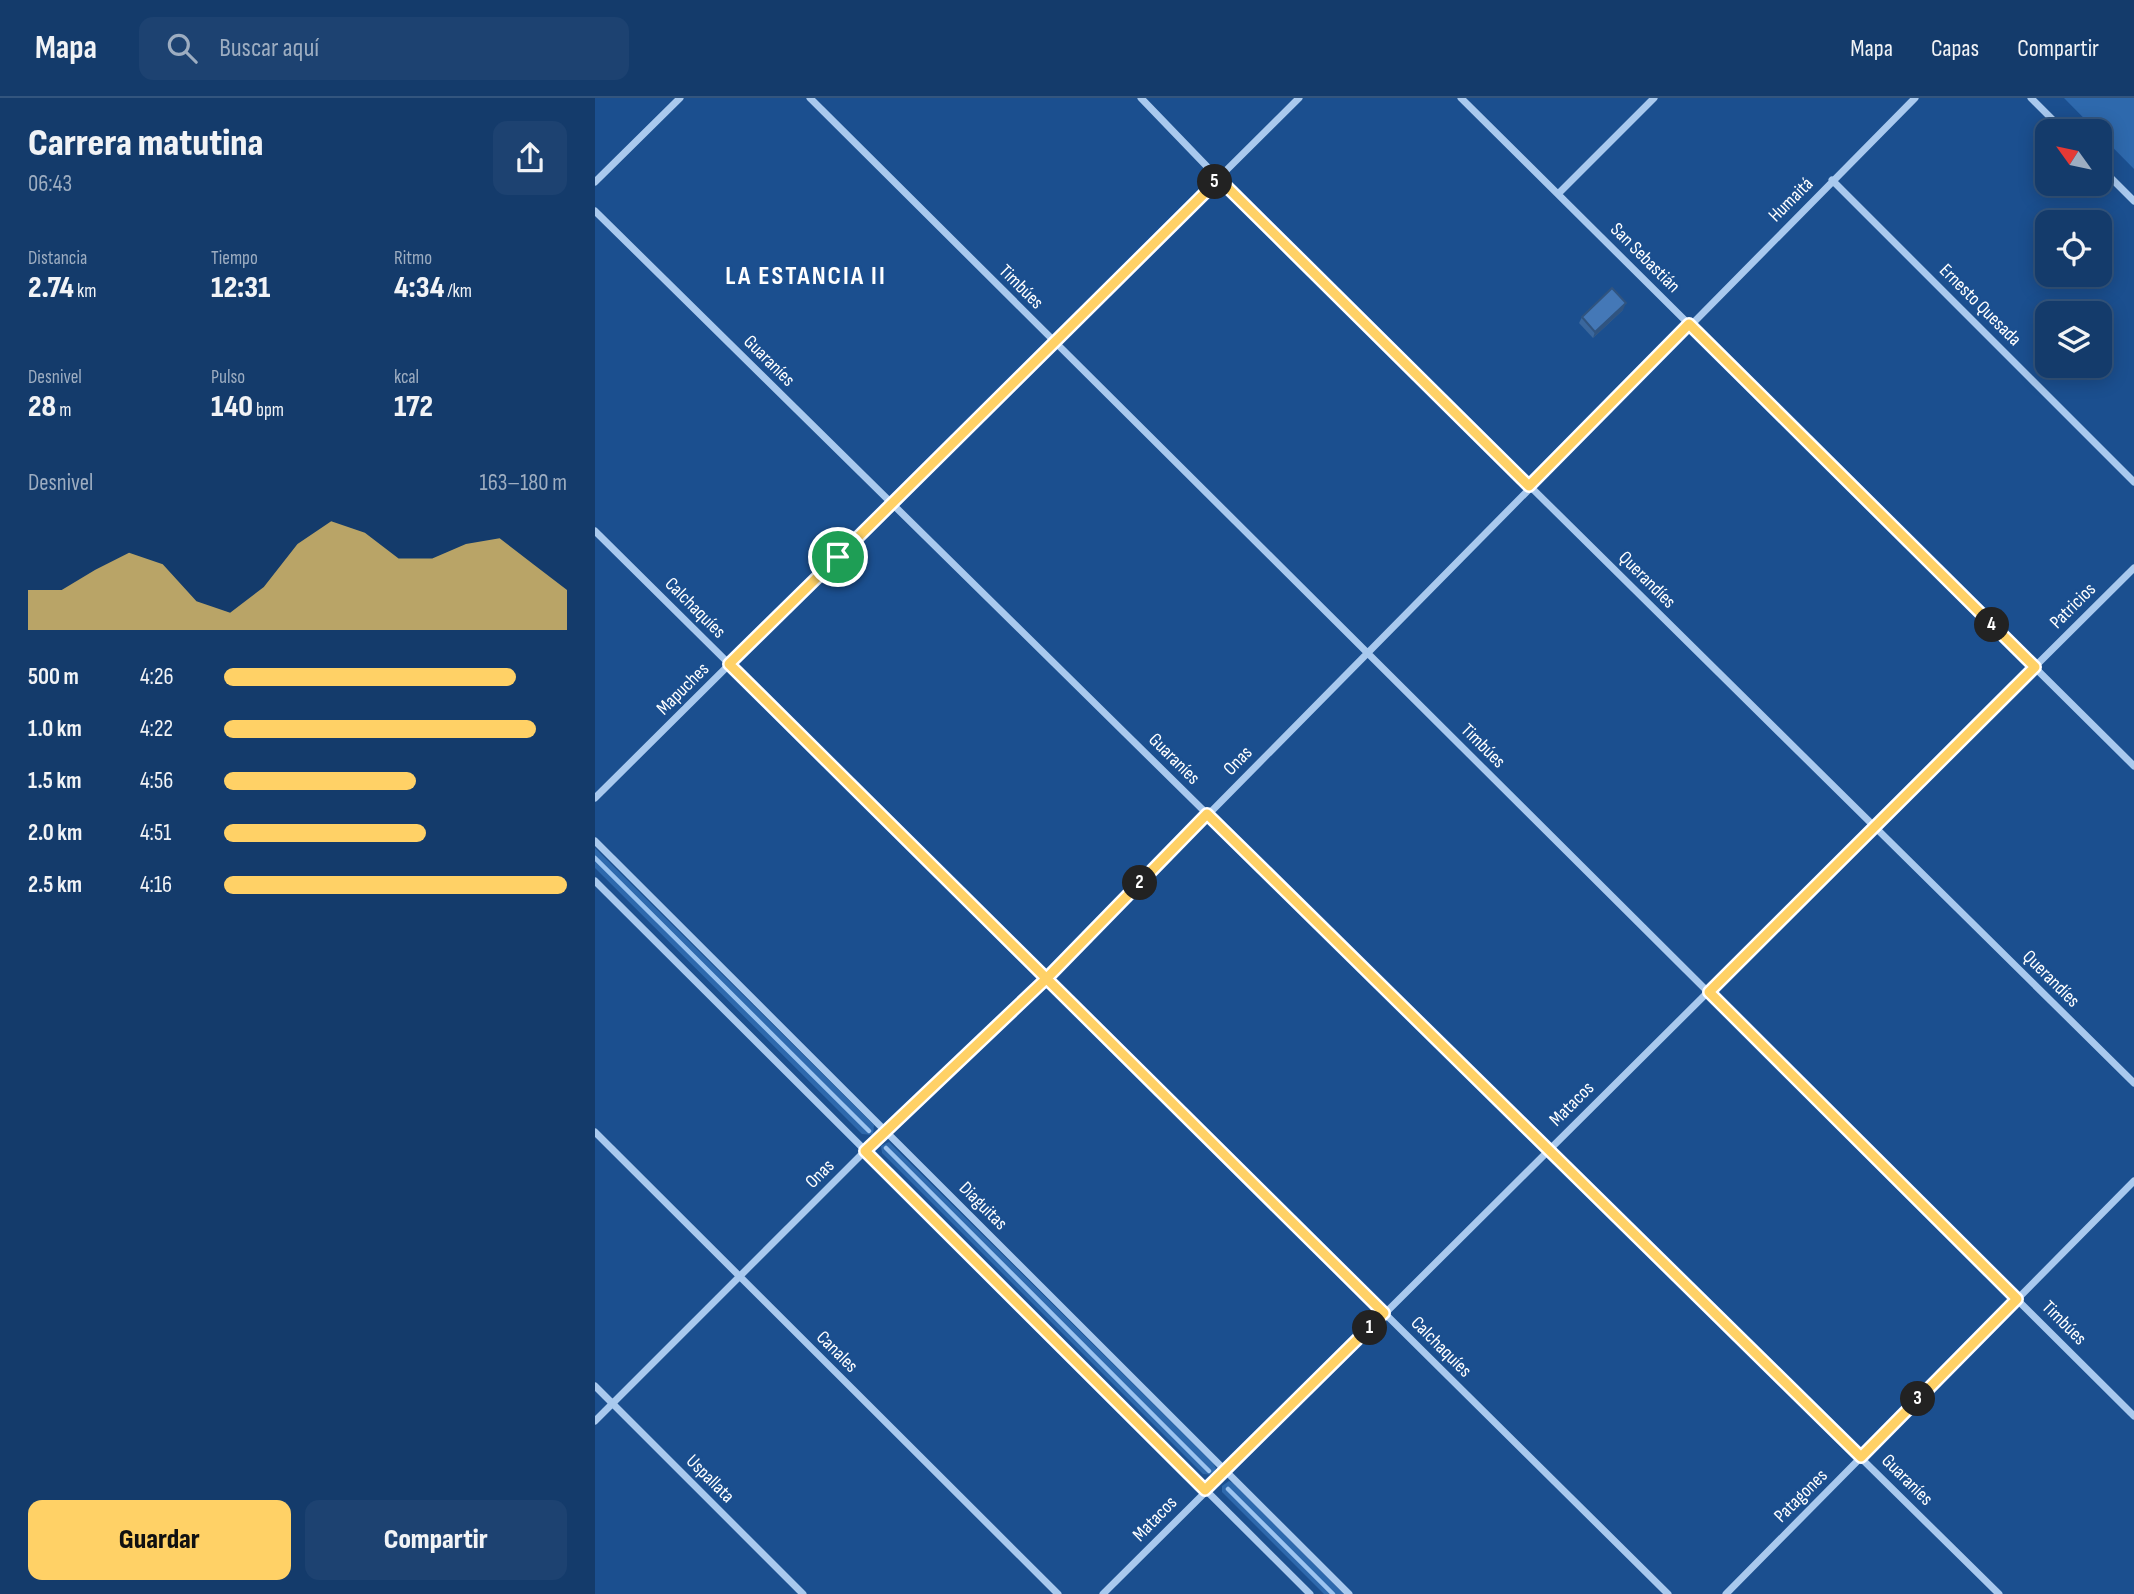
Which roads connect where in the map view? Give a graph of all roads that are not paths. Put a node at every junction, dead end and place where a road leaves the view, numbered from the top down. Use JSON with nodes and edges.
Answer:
{"nodes":[{"id":1,"x":680,"y":98,"type":"edge"},
{"id":2,"x":810,"y":98,"type":"edge"},
{"id":3,"x":1141,"y":98,"type":"edge"},
{"id":4,"x":1299,"y":98,"type":"edge"},
{"id":5,"x":1461,"y":98,"type":"edge"},
{"id":6,"x":1654,"y":98,"type":"edge"},
{"id":7,"x":2031,"y":98,"type":"edge"},
{"id":8,"x":1912,"y":99,"type":"edge"},
{"id":9,"x":2052,"y":119,"type":"edge"},
{"id":10,"x":1219,"y":179,"type":"junction"},
{"id":11,"x":2112,"y":179,"type":"edge"},
{"id":12,"x":1832,"y":180,"type":"junction"},
{"id":13,"x":595,"y":182,"type":"edge"},
{"id":14,"x":1558,"y":194,"type":"junction"},
{"id":15,"x":2134,"y":201,"type":"edge"},
{"id":16,"x":595,"y":211,"type":"edge"},
{"id":17,"x":1689,"y":324,"type":"junction"},
{"id":18,"x":1054,"y":341,"type":"junction"},
{"id":19,"x":2134,"y":482,"type":"edge"},
{"id":20,"x":1529,"y":486,"type":"junction"},
{"id":21,"x":891,"y":503,"type":"junction"},
{"id":22,"x":595,"y":531,"type":"edge"},
{"id":23,"x":2134,"y":568,"type":"edge"},
{"id":24,"x":1366,"y":652,"type":"junction"},
{"id":25,"x":729,"y":664,"type":"junction"},
{"id":26,"x":2035,"y":667,"type":"junction"},
{"id":27,"x":2134,"y":766,"type":"edge"},
{"id":28,"x":595,"y":798,"type":"edge"},
{"id":29,"x":1207,"y":814,"type":"junction"},
{"id":30,"x":1874,"y":827,"type":"junction"},
{"id":31,"x":595,"y":841,"type":"edge"},
{"id":32,"x":595,"y":881,"type":"edge"},
{"id":33,"x":1047,"y":978,"type":"junction"},
{"id":34,"x":1709,"y":992,"type":"junction"},
{"id":35,"x":2134,"y":1083,"type":"edge"},
{"id":36,"x":595,"y":1132,"type":"edge"},
{"id":37,"x":887,"y":1132,"type":"junction"},
{"id":38,"x":1549,"y":1150,"type":"junction"},
{"id":39,"x":865,"y":1151,"type":"junction"},
{"id":40,"x":2134,"y":1181,"type":"edge"},
{"id":41,"x":740,"y":1276,"type":"junction"},
{"id":42,"x":2017,"y":1299,"type":"junction"},
{"id":43,"x":1384,"y":1313,"type":"junction"},
{"id":44,"x":595,"y":1386,"type":"edge"},
{"id":45,"x":612,"y":1403,"type":"junction"},
{"id":46,"x":2134,"y":1416,"type":"edge"},
{"id":47,"x":595,"y":1420,"type":"edge"},
{"id":48,"x":1861,"y":1457,"type":"junction"},
{"id":49,"x":1226,"y":1471,"type":"junction"},
{"id":50,"x":1205,"y":1490,"type":"junction"},
{"id":51,"x":803,"y":1594,"type":"edge"},
{"id":52,"x":1058,"y":1594,"type":"edge"},
{"id":53,"x":1103,"y":1594,"type":"edge"},
{"id":54,"x":1310,"y":1594,"type":"edge"},
{"id":55,"x":1349,"y":1594,"type":"edge"},
{"id":56,"x":1668,"y":1594,"type":"edge"},
{"id":57,"x":1726,"y":1594,"type":"edge"},
{"id":58,"x":1999,"y":1594,"type":"edge"}],
"edges":[{"from":1,"to":13,"type":"street"},
{"from":2,"to":18,"type":"street","name":"Timbúes"},
{"from":3,"to":10,"type":"street","name":"Querandíes"},
{"from":4,"to":10,"type":"street","name":"Mapuches"},
{"from":5,"to":14,"type":"street","name":"San Sebastián"},
{"from":6,"to":14,"type":"street"},
{"from":7,"to":9,"type":"street"},
{"from":8,"to":12,"type":"street","name":"Humaitá"},
{"from":10,"to":18,"type":"street","name":"Mapuches"},
{"from":10,"to":20,"type":"street","name":"Querandíes"},
{"from":11,"to":15,"type":"street"},
{"from":12,"to":17,"type":"street","name":"Humaitá"},
{"from":12,"to":19,"type":"street","name":"Ernesto Quesada"},
{"from":14,"to":17,"type":"street","name":"San Sebastián"},
{"from":16,"to":21,"type":"street","name":"Guaraníes"},
{"from":17,"to":20,"type":"street","name":"Onas"},
{"from":17,"to":26,"type":"street","name":"San Sebastián"},
{"from":18,"to":21,"type":"street","name":"Mapuches"},
{"from":18,"to":24,"type":"street","name":"Timbúes"},
{"from":20,"to":24,"type":"street","name":"Onas"},
{"from":20,"to":30,"type":"street","name":"Querandíes"},
{"from":21,"to":25,"type":"street","name":"Mapuches"},
{"from":21,"to":29,"type":"street","name":"Guaraníes"},
{"from":22,"to":25,"type":"street","name":"Calchaquíes"},
{"from":23,"to":26,"type":"street","name":"Patricios"},
{"from":24,"to":29,"type":"street","name":"Onas"},
{"from":24,"to":34,"type":"street","name":"Timbúes"},
{"from":25,"to":28,"type":"street","name":"Mapuches"},
{"from":25,"to":33,"type":"street","name":"Calchaquíes"},
{"from":26,"to":27,"type":"street","name":"San Sebastián"},
{"from":26,"to":30,"type":"street","name":"Matacos"},
{"from":29,"to":33,"type":"street","name":"Onas"},
{"from":29,"to":38,"type":"street","name":"Guaraníes"},
{"from":30,"to":34,"type":"street","name":"Matacos"},
{"from":30,"to":35,"type":"street","name":"Querandíes"},
{"from":31,"to":37,"type":"street","name":"Diaguitas"},
{"from":32,"to":39,"type":"street"},
{"from":33,"to":37,"type":"street","name":"Onas"},
{"from":33,"to":43,"type":"street","name":"Calchaquíes"},
{"from":34,"to":38,"type":"street","name":"Matacos"},
{"from":34,"to":42,"type":"street","name":"Timbúes"},
{"from":36,"to":41,"type":"street","name":"Canales"},
{"from":37,"to":39,"type":"street","name":"Onas"},
{"from":37,"to":49,"type":"street","name":"Diaguitas"},
{"from":38,"to":43,"type":"street","name":"Matacos"},
{"from":38,"to":48,"type":"street","name":"Guaraníes"},
{"from":39,"to":41,"type":"street","name":"Onas"},
{"from":39,"to":50,"type":"street"},
{"from":40,"to":42,"type":"street","name":"Patagones"},
{"from":41,"to":45,"type":"street","name":"Onas"},
{"from":41,"to":52,"type":"street","name":"Canales"},
{"from":42,"to":46,"type":"street","name":"Timbúes"},
{"from":42,"to":48,"type":"street","name":"Patagones"},
{"from":43,"to":49,"type":"street","name":"Matacos"},
{"from":43,"to":56,"type":"street","name":"Calchaquíes"},
{"from":44,"to":45,"type":"street","name":"Uspallata"},
{"from":45,"to":47,"type":"street","name":"Onas"},
{"from":45,"to":51,"type":"street","name":"Uspallata"},
{"from":48,"to":57,"type":"street","name":"Patagones"},
{"from":48,"to":58,"type":"street","name":"Guaraníes"},
{"from":49,"to":50,"type":"street","name":"Matacos"},
{"from":49,"to":55,"type":"street","name":"Diaguitas"},
{"from":50,"to":53,"type":"street","name":"Matacos"},
{"from":50,"to":54,"type":"street"}]}
